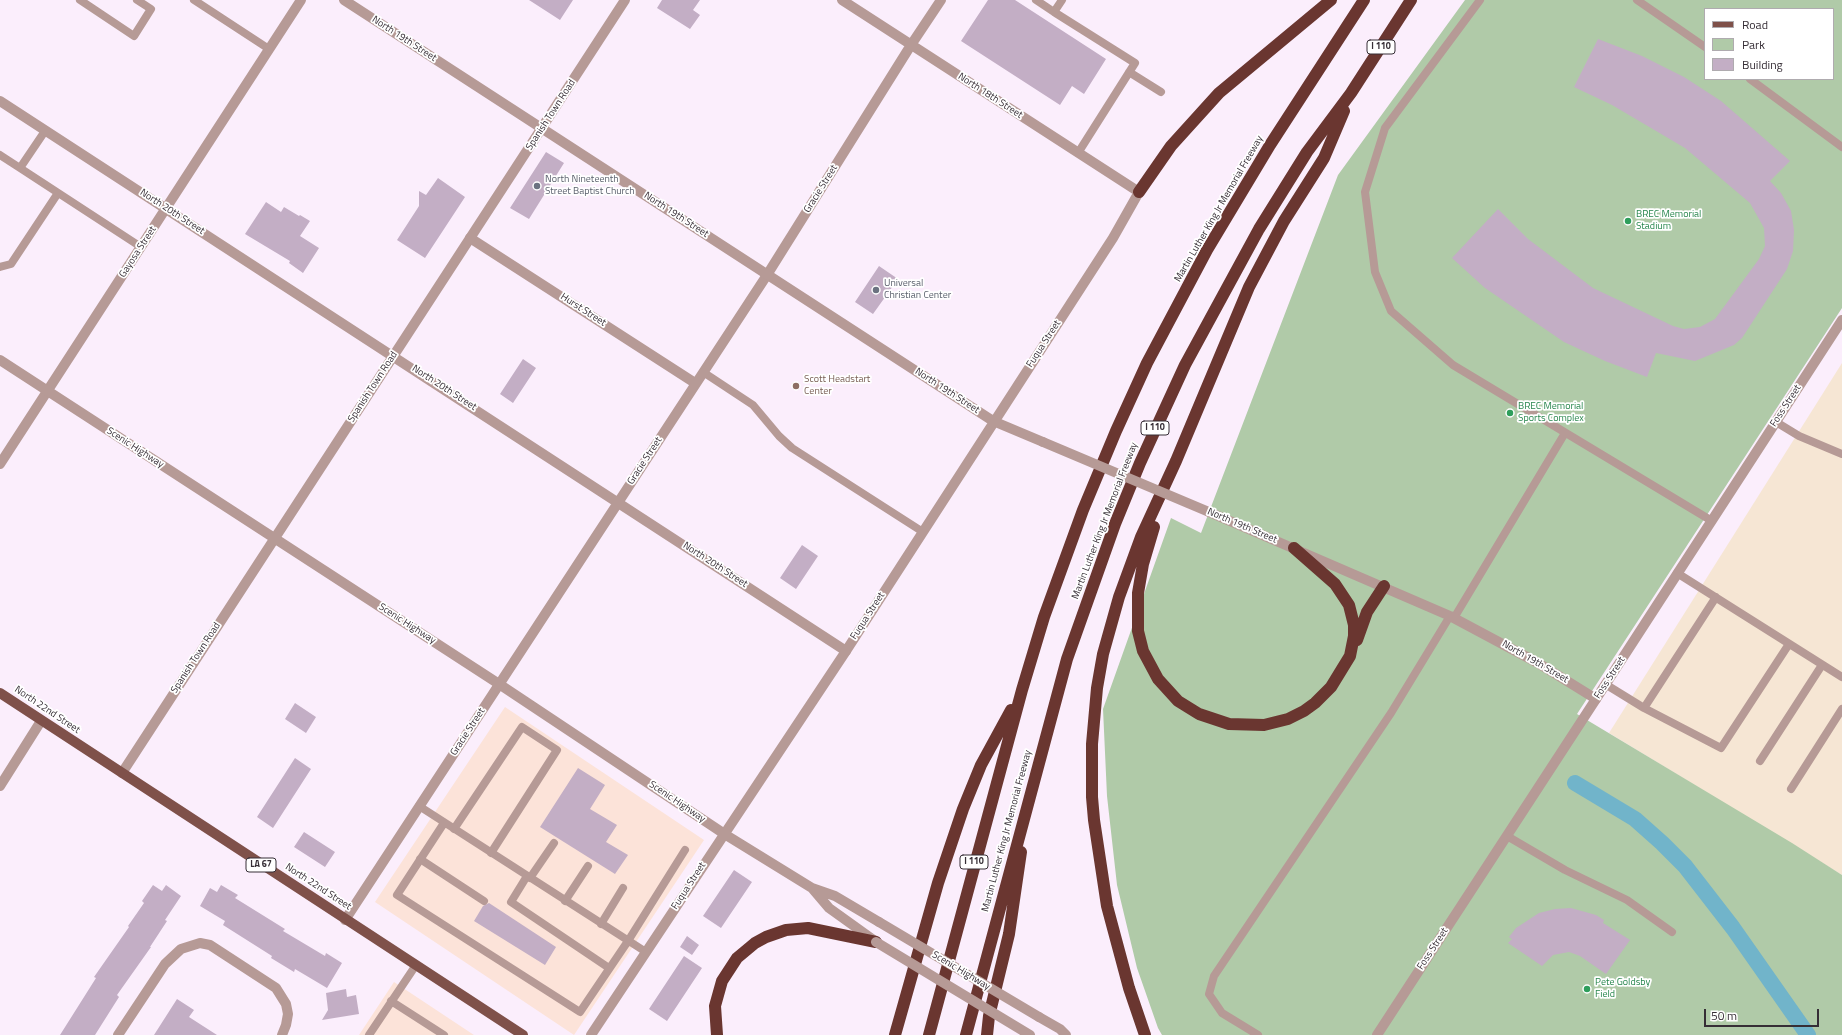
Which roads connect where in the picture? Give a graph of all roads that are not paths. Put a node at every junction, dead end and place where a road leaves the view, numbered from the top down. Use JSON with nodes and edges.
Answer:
{"nodes":[{"id":1,"x":80,"y":0,"type":"edge"},
{"id":2,"x":137,"y":0,"type":"edge"},
{"id":3,"x":194,"y":0,"type":"edge"},
{"id":4,"x":301,"y":0,"type":"edge"},
{"id":5,"x":344,"y":0,"type":"edge"},
{"id":6,"x":625,"y":0,"type":"edge"},
{"id":7,"x":842,"y":0,"type":"edge"},
{"id":8,"x":941,"y":0,"type":"edge"},
{"id":9,"x":1036,"y":0,"type":"edge"},
{"id":10,"x":1062,"y":0,"type":"edge"},
{"id":11,"x":1331,"y":0,"type":"edge"},
{"id":12,"x":1364,"y":0,"type":"edge"},
{"id":13,"x":1411,"y":0,"type":"edge"},
{"id":14,"x":1480,"y":0,"type":"edge"},
{"id":15,"x":1637,"y":0,"type":"edge"},
{"id":16,"x":1054,"y":12,"type":"junction"},
{"id":17,"x":911,"y":45,"type":"junction"},
{"id":18,"x":1704,"y":46,"type":"edge"},
{"id":19,"x":269,"y":49,"type":"junction"},
{"id":20,"x":1129,"y":72,"type":"junction"},
{"id":21,"x":1751,"y":80,"type":"edge"},
{"id":22,"x":1161,"y":92,"type":"dead end"},
{"id":23,"x":1351,"y":93,"type":"junction"},
{"id":24,"x":0,"y":101,"type":"edge"},
{"id":25,"x":543,"y":129,"type":"junction"},
{"id":26,"x":45,"y":131,"type":"junction"},
{"id":27,"x":1842,"y":147,"type":"edge"},
{"id":28,"x":1078,"y":153,"type":"junction"},
{"id":29,"x":0,"y":155,"type":"edge"},
{"id":30,"x":20,"y":168,"type":"junction"},
{"id":31,"x":1139,"y":192,"type":"junction"},
{"id":32,"x":58,"y":193,"type":"junction"},
{"id":33,"x":166,"y":209,"type":"junction"},
{"id":34,"x":470,"y":238,"type":"junction"},
{"id":35,"x":141,"y":247,"type":"junction"},
{"id":36,"x":0,"y":267,"type":"edge"},
{"id":37,"x":767,"y":275,"type":"junction"},
{"id":38,"x":1842,"y":320,"type":"edge"},
{"id":39,"x":394,"y":356,"type":"junction"},
{"id":40,"x":0,"y":360,"type":"edge"},
{"id":41,"x":703,"y":372,"type":"junction"},
{"id":42,"x":696,"y":383,"type":"junction"},
{"id":43,"x":47,"y":391,"type":"junction"},
{"id":44,"x":993,"y":421,"type":"junction"},
{"id":45,"x":1776,"y":422,"type":"junction"},
{"id":46,"x":1565,"y":433,"type":"junction"},
{"id":47,"x":1842,"y":454,"type":"edge"},
{"id":48,"x":1176,"y":462,"type":"junction"},
{"id":49,"x":0,"y":464,"type":"edge"},
{"id":50,"x":618,"y":502,"type":"junction"},
{"id":51,"x":1712,"y":520,"type":"junction"},
{"id":52,"x":923,"y":532,"type":"junction"},
{"id":53,"x":274,"y":538,"type":"junction"},
{"id":54,"x":1294,"y":548,"type":"junction"},
{"id":55,"x":1677,"y":573,"type":"junction"},
{"id":56,"x":1384,"y":586,"type":"junction"},
{"id":57,"x":1716,"y":597,"type":"junction"},
{"id":58,"x":1452,"y":617,"type":"junction"},
{"id":59,"x":1788,"y":644,"type":"junction"},
{"id":60,"x":846,"y":651,"type":"junction"},
{"id":61,"x":1350,"y":656,"type":"junction"},
{"id":62,"x":1822,"y":665,"type":"junction"},
{"id":63,"x":1842,"y":676,"type":"edge"},
{"id":64,"x":499,"y":684,"type":"junction"},
{"id":65,"x":1605,"y":684,"type":"junction"},
{"id":66,"x":1022,"y":690,"type":"junction"},
{"id":67,"x":0,"y":693,"type":"edge"},
{"id":68,"x":1596,"y":699,"type":"junction"},
{"id":69,"x":1644,"y":708,"type":"junction"},
{"id":70,"x":1842,"y":709,"type":"edge"},
{"id":71,"x":41,"y":721,"type":"junction"},
{"id":72,"x":1760,"y":761,"type":"dead end"},
{"id":73,"x":122,"y":773,"type":"junction"},
{"id":74,"x":0,"y":786,"type":"edge"},
{"id":75,"x":1791,"y":789,"type":"dead end"},
{"id":76,"x":1030,"y":794,"type":"junction"},
{"id":77,"x":419,"y":806,"type":"junction"},
{"id":78,"x":444,"y":823,"type":"junction"},
{"id":79,"x":454,"y":829,"type":"junction"},
{"id":80,"x":726,"y":835,"type":"junction"},
{"id":81,"x":1507,"y":836,"type":"junction"},
{"id":82,"x":554,"y":843,"type":"dead end"},
{"id":83,"x":685,"y":850,"type":"dead end"},
{"id":84,"x":491,"y":853,"type":"junction"},
{"id":85,"x":420,"y":860,"type":"junction"},
{"id":86,"x":588,"y":866,"type":"dead end"},
{"id":87,"x":528,"y":877,"type":"junction"},
{"id":88,"x":623,"y":888,"type":"dead end"},
{"id":89,"x":812,"y":888,"type":"junction"},
{"id":90,"x":484,"y":901,"type":"dead end"},
{"id":91,"x":565,"y":901,"type":"junction"},
{"id":92,"x":345,"y":920,"type":"junction"},
{"id":93,"x":601,"y":924,"type":"junction"},
{"id":94,"x":1672,"y":932,"type":"dead end"},
{"id":95,"x":628,"y":941,"type":"junction"},
{"id":96,"x":876,"y":942,"type":"junction"},
{"id":97,"x":646,"y":952,"type":"junction"},
{"id":98,"x":416,"y":965,"type":"junction"},
{"id":99,"x":609,"y":968,"type":"junction"},
{"id":100,"x":391,"y":1002,"type":"junction"},
{"id":101,"x":118,"y":1035,"type":"edge"},
{"id":102,"x":282,"y":1035,"type":"edge"},
{"id":103,"x":369,"y":1035,"type":"edge"},
{"id":104,"x":444,"y":1035,"type":"edge"},
{"id":105,"x":523,"y":1035,"type":"edge"},
{"id":106,"x":591,"y":1035,"type":"edge"},
{"id":107,"x":716,"y":1035,"type":"edge"},
{"id":108,"x":895,"y":1035,"type":"edge"},
{"id":109,"x":929,"y":1035,"type":"edge"},
{"id":110,"x":966,"y":1035,"type":"edge"},
{"id":111,"x":987,"y":1035,"type":"edge"},
{"id":112,"x":1030,"y":1035,"type":"edge"},
{"id":113,"x":1066,"y":1035,"type":"edge"},
{"id":114,"x":1146,"y":1035,"type":"edge"},
{"id":115,"x":1258,"y":1035,"type":"edge"},
{"id":116,"x":1377,"y":1035,"type":"edge"}],
"edges":[{"from":1,"to":2,"type":"lane"},
{"from":3,"to":19,"type":"lane"},
{"from":4,"to":19,"type":"street","name":"Gayosa Street"},
{"from":5,"to":25,"type":"street","name":"North 19th Street"},
{"from":6,"to":25,"type":"street","name":"Spanish Town Road"},
{"from":7,"to":17,"type":"street","name":"North 18th Street"},
{"from":8,"to":17,"type":"street","name":"Gracie Street"},
{"from":9,"to":16,"type":"lane"},
{"from":10,"to":16,"type":"lane"},
{"from":11,"to":31,"type":"highway"},
{"from":12,"to":66,"type":"highway","name":"Martin Luther King Jr Memorial Freeway","number":"I 110"},
{"from":13,"to":23,"type":"highway","name":"Martin Luther King Jr Memorial Freeway","number":"I 110"},
{"from":14,"to":46,"type":"lane"},
{"from":15,"to":18,"type":"lane"},
{"from":16,"to":20,"type":"lane"},
{"from":17,"to":28,"type":"street","name":"North 18th Street"},
{"from":17,"to":37,"type":"street","name":"Gracie Street"},
{"from":19,"to":33,"type":"street","name":"Gayosa Street"},
{"from":20,"to":22,"type":"lane"},
{"from":20,"to":28,"type":"lane"},
{"from":21,"to":27,"type":"lane"},
{"from":23,"to":48,"type":"highway"},
{"from":23,"to":76,"type":"highway","name":"Martin Luther King Jr Memorial Freeway","number":"I 110"},
{"from":24,"to":26,"type":"street","name":"North 20th Street"},
{"from":25,"to":34,"type":"street","name":"Spanish Town Road"},
{"from":25,"to":37,"type":"street","name":"North 19th Street"},
{"from":26,"to":30,"type":"lane"},
{"from":26,"to":33,"type":"street","name":"North 20th Street"},
{"from":28,"to":31,"type":"street","name":"North 18th Street"},
{"from":29,"to":30,"type":"lane"},
{"from":30,"to":32,"type":"lane"},
{"from":31,"to":44,"type":"street","name":"Fuqua Street"},
{"from":32,"to":35,"type":"lane"},
{"from":32,"to":36,"type":"lane"},
{"from":33,"to":35,"type":"street","name":"Gayosa Street"},
{"from":33,"to":39,"type":"street","name":"North 20th Street"},
{"from":34,"to":39,"type":"street","name":"Spanish Town Road"},
{"from":34,"to":42,"type":"street","name":"Hurst Street"},
{"from":35,"to":43,"type":"street","name":"Gayosa Street"},
{"from":37,"to":41,"type":"street","name":"Gracie Street"},
{"from":37,"to":44,"type":"street","name":"North 19th Street"},
{"from":38,"to":45,"type":"street","name":"Foss Street"},
{"from":39,"to":50,"type":"street","name":"North 20th Street"},
{"from":39,"to":53,"type":"street","name":"Spanish Town Road"},
{"from":40,"to":43,"type":"street","name":"Scenic Highway"},
{"from":41,"to":42,"type":"street","name":"Gracie Street"},
{"from":41,"to":52,"type":"lane"},
{"from":42,"to":50,"type":"street","name":"Gracie Street"},
{"from":43,"to":49,"type":"street","name":"Gayosa Street"},
{"from":43,"to":53,"type":"street","name":"Scenic Highway"},
{"from":44,"to":52,"type":"street","name":"Fuqua Street"},
{"from":44,"to":54,"type":"street","name":"North 19th Street","bridge":true},
{"from":45,"to":47,"type":"lane"},
{"from":45,"to":51,"type":"street","name":"Foss Street"},
{"from":46,"to":51,"type":"lane"},
{"from":46,"to":58,"type":"lane"},
{"from":48,"to":61,"type":"highway"},
{"from":48,"to":114,"type":"highway"},
{"from":50,"to":60,"type":"street","name":"North 20th Street"},
{"from":50,"to":64,"type":"street","name":"Gracie Street"},
{"from":51,"to":55,"type":"street","name":"Foss Street"},
{"from":52,"to":60,"type":"street","name":"Fuqua Street"},
{"from":53,"to":64,"type":"street","name":"Scenic Highway"},
{"from":53,"to":73,"type":"street","name":"Spanish Town Road"},
{"from":54,"to":56,"type":"street","name":"North 19th Street"},
{"from":54,"to":61,"type":"highway"},
{"from":55,"to":57,"type":"lane"},
{"from":55,"to":65,"type":"street","name":"Foss Street"},
{"from":56,"to":58,"type":"street","name":"North 19th Street"},
{"from":56,"to":61,"type":"highway"},
{"from":57,"to":59,"type":"lane"},
{"from":57,"to":69,"type":"lane"},
{"from":58,"to":68,"type":"street","name":"North 19th Street"},
{"from":58,"to":115,"type":"lane"},
{"from":59,"to":62,"type":"lane"},
{"from":59,"to":69,"type":"lane"},
{"from":60,"to":80,"type":"street","name":"Fuqua Street"},
{"from":62,"to":63,"type":"lane"},
{"from":62,"to":72,"type":"lane"},
{"from":64,"to":77,"type":"street","name":"Gracie Street"},
{"from":64,"to":80,"type":"street","name":"Scenic Highway"},
{"from":65,"to":68,"type":"street","name":"Foss Street"},
{"from":65,"to":69,"type":"lane"},
{"from":66,"to":108,"type":"highway"},
{"from":66,"to":109,"type":"highway","name":"Martin Luther King Jr Memorial Freeway","number":"I 110"},
{"from":67,"to":71,"type":"main road","name":"North 22nd Street","number":"LA 67"},
{"from":68,"to":81,"type":"street","name":"Foss Street"},
{"from":70,"to":75,"type":"lane"},
{"from":71,"to":73,"type":"main road","name":"North 22nd Street","number":"LA 67"},
{"from":71,"to":74,"type":"street"},
{"from":73,"to":92,"type":"main road","name":"North 22nd Street","number":"LA 67"},
{"from":76,"to":110,"type":"highway","name":"Martin Luther King Jr Memorial Freeway","number":"I 110"},
{"from":76,"to":111,"type":"highway"},
{"from":77,"to":78,"type":"lane"},
{"from":77,"to":92,"type":"street","name":"Gracie Street"},
{"from":78,"to":79,"type":"lane"},
{"from":78,"to":85,"type":"lane"},
{"from":79,"to":84,"type":"lane"},
{"from":79,"to":84,"type":"lane"},
{"from":80,"to":89,"type":"street","name":"Scenic Highway"},
{"from":80,"to":97,"type":"street","name":"Fuqua Street"},
{"from":81,"to":94,"type":"lane"},
{"from":81,"to":116,"type":"street","name":"Foss Street"},
{"from":82,"to":87,"type":"lane"},
{"from":83,"to":95,"type":"lane"},
{"from":84,"to":87,"type":"lane"},
{"from":85,"to":90,"type":"lane"},
{"from":85,"to":99,"type":"lane"},
{"from":86,"to":91,"type":"lane"},
{"from":87,"to":91,"type":"lane"},
{"from":87,"to":99,"type":"lane"},
{"from":88,"to":93,"type":"lane"},
{"from":89,"to":96,"type":"street","name":"Scenic Highway"},
{"from":89,"to":113,"type":"street","name":"Scenic Highway","bridge":true},
{"from":91,"to":93,"type":"lane"},
{"from":92,"to":98,"type":"main road","name":"North 22nd Street","number":"LA 67"},
{"from":93,"to":95,"type":"lane"},
{"from":95,"to":97,"type":"lane"},
{"from":95,"to":99,"type":"lane"},
{"from":96,"to":107,"type":"highway"},
{"from":96,"to":112,"type":"street","name":"Scenic Highway","bridge":true},
{"from":97,"to":106,"type":"street","name":"Fuqua Street"},
{"from":98,"to":100,"type":"lane"},
{"from":98,"to":105,"type":"main road","name":"North 22nd Street","number":"LA 67"},
{"from":100,"to":103,"type":"lane"},
{"from":100,"to":104,"type":"lane"},
{"from":101,"to":102,"type":"street"}]}
